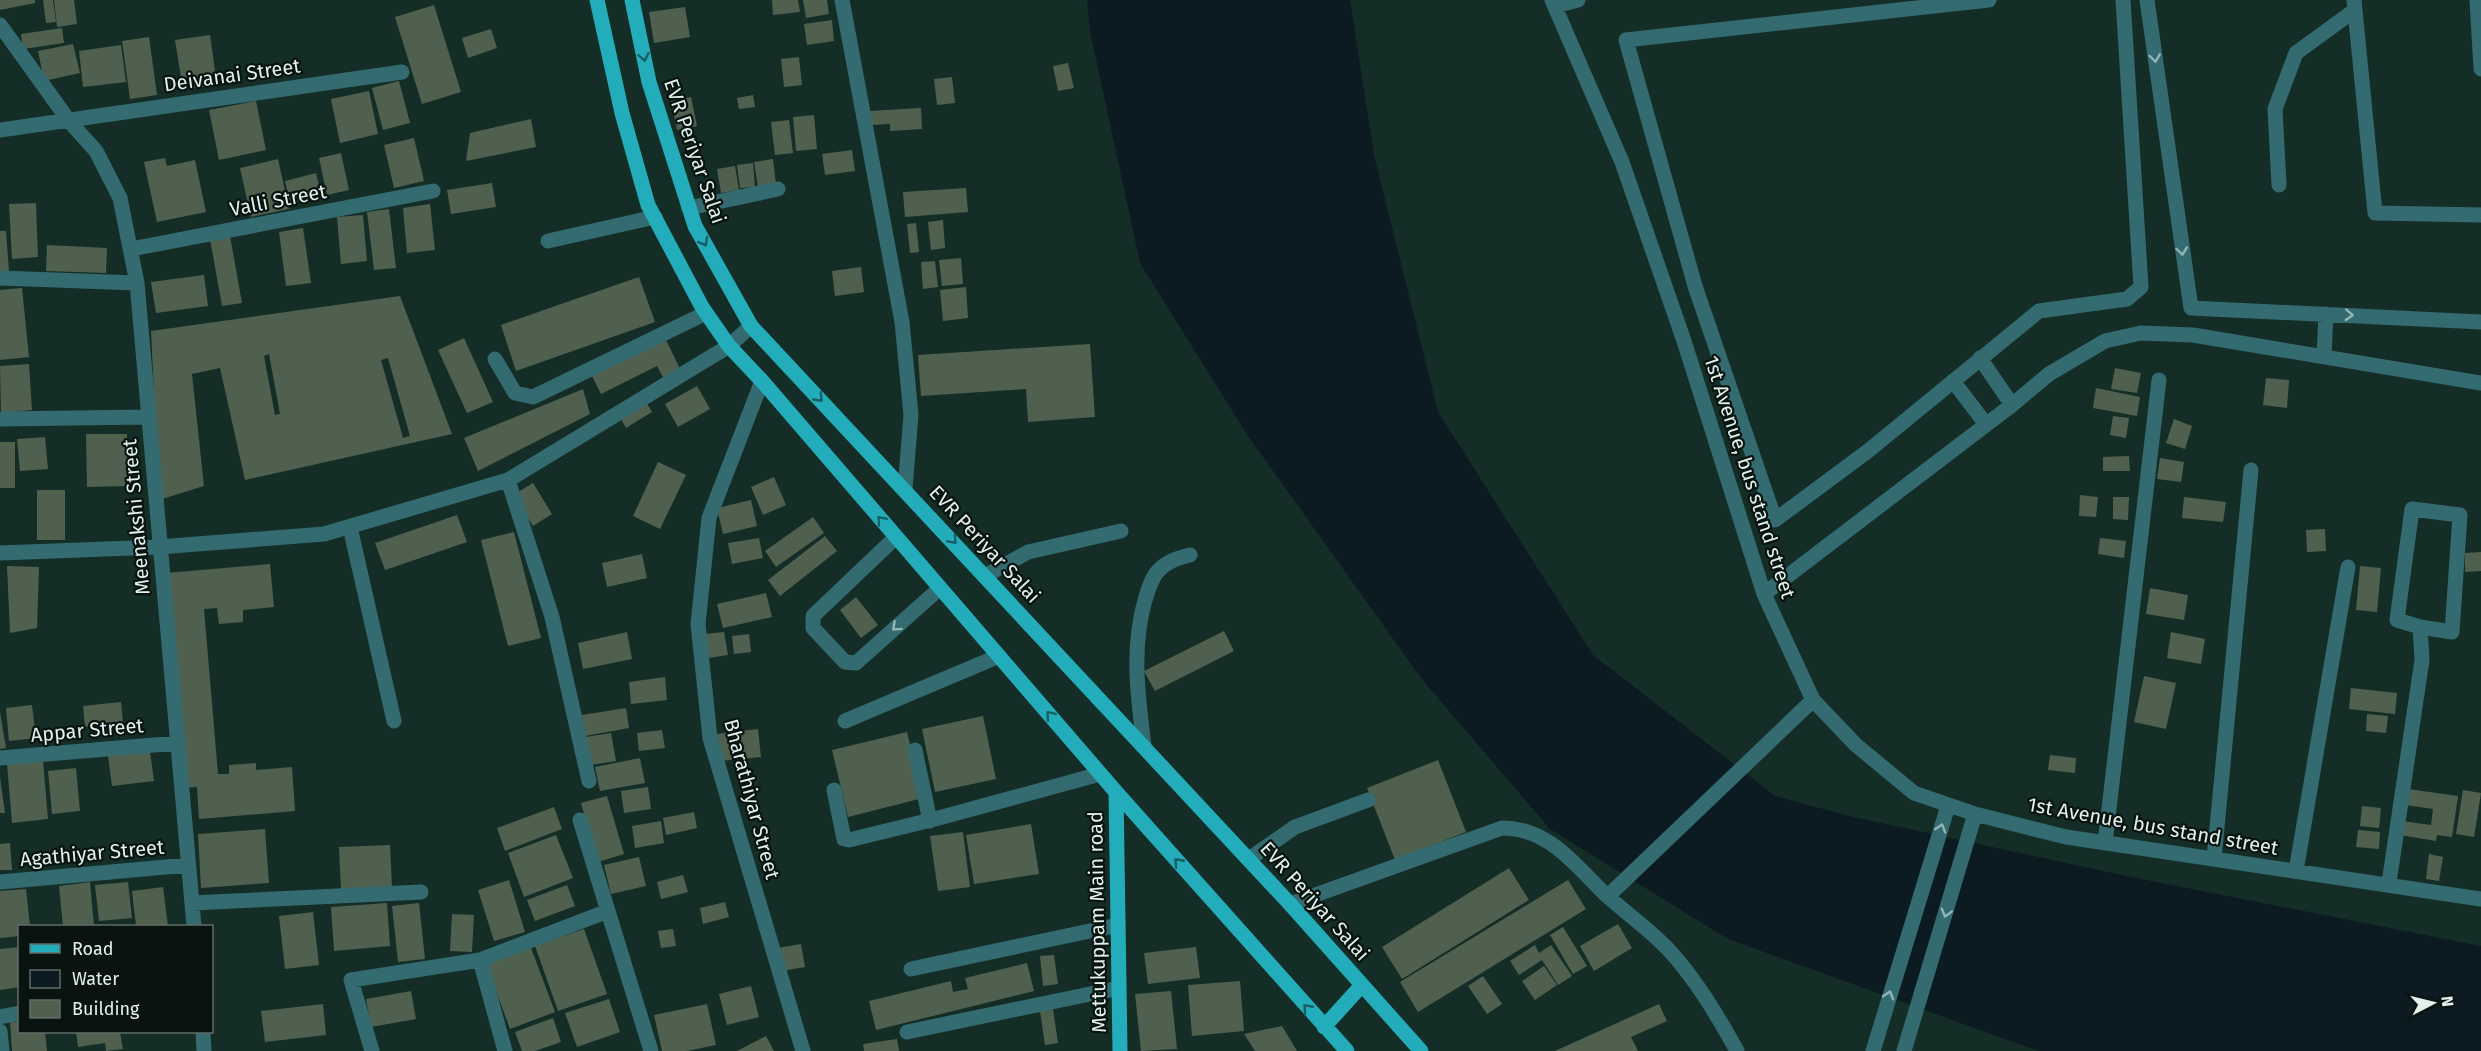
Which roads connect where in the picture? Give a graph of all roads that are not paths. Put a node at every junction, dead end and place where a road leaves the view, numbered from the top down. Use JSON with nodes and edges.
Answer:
{"nodes":[{"id":1,"x":597,"y":0,"type":"edge"},
{"id":2,"x":632,"y":0,"type":"edge"},
{"id":3,"x":842,"y":0,"type":"edge"},
{"id":4,"x":1989,"y":0,"type":"edge"},
{"id":5,"x":2123,"y":0,"type":"edge"},
{"id":6,"x":2147,"y":0,"type":"edge"},
{"id":7,"x":2477,"y":0,"type":"edge"},
{"id":8,"x":1564,"y":2,"type":"edge"},
{"id":9,"x":2355,"y":5,"type":"edge"},
{"id":10,"x":0,"y":25,"type":"edge"},
{"id":11,"x":2481,"y":69,"type":"edge"},
{"id":12,"x":402,"y":72,"type":"dead end"},
{"id":13,"x":69,"y":121,"type":"junction"},
{"id":14,"x":0,"y":130,"type":"edge"},
{"id":15,"x":2279,"y":185,"type":"dead end"},
{"id":16,"x":778,"y":189,"type":"dead end"},
{"id":17,"x":433,"y":191,"type":"dead end"},
{"id":18,"x":689,"y":208,"type":"junction"},
{"id":19,"x":2481,"y":215,"type":"edge"},
{"id":20,"x":655,"y":217,"type":"junction"},
{"id":21,"x":548,"y":241,"type":"dead end"},
{"id":22,"x":131,"y":249,"type":"junction"},
{"id":23,"x":0,"y":278,"type":"edge"},
{"id":24,"x":138,"y":284,"type":"junction"},
{"id":25,"x":706,"y":313,"type":"junction"},
{"id":26,"x":2326,"y":314,"type":"junction"},
{"id":27,"x":2481,"y":322,"type":"edge"},
{"id":28,"x":751,"y":326,"type":"junction"},
{"id":29,"x":729,"y":346,"type":"junction"},
{"id":30,"x":2324,"y":356,"type":"junction"},
{"id":31,"x":1980,"y":358,"type":"junction"},
{"id":32,"x":495,"y":359,"type":"dead end"},
{"id":33,"x":2159,"y":380,"type":"dead end"},
{"id":34,"x":762,"y":381,"type":"junction"},
{"id":35,"x":1953,"y":381,"type":"junction"},
{"id":36,"x":2481,"y":383,"type":"edge"},
{"id":37,"x":2012,"y":405,"type":"junction"},
{"id":38,"x":148,"y":417,"type":"junction"},
{"id":39,"x":0,"y":419,"type":"edge"},
{"id":40,"x":1985,"y":423,"type":"junction"},
{"id":41,"x":2251,"y":470,"type":"dead end"},
{"id":42,"x":508,"y":480,"type":"junction"},
{"id":43,"x":905,"y":489,"type":"junction"},
{"id":44,"x":350,"y":527,"type":"junction"},
{"id":45,"x":1121,"y":531,"type":"dead end"},
{"id":46,"x":896,"y":537,"type":"junction"},
{"id":47,"x":159,"y":547,"type":"junction"},
{"id":48,"x":0,"y":553,"type":"edge"},
{"id":49,"x":1190,"y":555,"type":"dead end"},
{"id":50,"x":2348,"y":567,"type":"dead end"},
{"id":51,"x":986,"y":576,"type":"junction"},
{"id":52,"x":940,"y":588,"type":"junction"},
{"id":53,"x":1764,"y":594,"type":"junction"},
{"id":54,"x":2420,"y":627,"type":"junction"},
{"id":55,"x":999,"y":656,"type":"junction"},
{"id":56,"x":1813,"y":700,"type":"junction"},
{"id":57,"x":394,"y":721,"type":"dead end"},
{"id":58,"x":845,"y":721,"type":"dead end"},
{"id":59,"x":177,"y":743,"type":"junction"},
{"id":60,"x":1144,"y":746,"type":"junction"},
{"id":61,"x":915,"y":750,"type":"dead end"},
{"id":62,"x":0,"y":758,"type":"edge"},
{"id":63,"x":1100,"y":774,"type":"junction"},
{"id":64,"x":589,"y":781,"type":"dead end"},
{"id":65,"x":834,"y":790,"type":"dead end"},
{"id":66,"x":1116,"y":792,"type":"junction"},
{"id":67,"x":1368,"y":800,"type":"dead end"},
{"id":68,"x":1948,"y":806,"type":"junction"},
{"id":69,"x":1975,"y":814,"type":"junction"},
{"id":70,"x":580,"y":820,"type":"dead end"},
{"id":71,"x":930,"y":821,"type":"junction"},
{"id":72,"x":2105,"y":843,"type":"junction"},
{"id":73,"x":2214,"y":859,"type":"junction"},
{"id":74,"x":1249,"y":860,"type":"junction"},
{"id":75,"x":188,"y":865,"type":"junction"},
{"id":76,"x":2296,"y":871,"type":"junction"},
{"id":77,"x":0,"y":882,"type":"edge"},
{"id":78,"x":2389,"y":883,"type":"junction"},
{"id":79,"x":421,"y":892,"type":"dead end"},
{"id":80,"x":1608,"y":896,"type":"junction"},
{"id":81,"x":2481,"y":899,"type":"edge"},
{"id":82,"x":192,"y":903,"type":"junction"},
{"id":83,"x":1290,"y":904,"type":"junction"},
{"id":84,"x":608,"y":911,"type":"junction"},
{"id":85,"x":194,"y":925,"type":"edge"},
{"id":86,"x":1118,"y":925,"type":"junction"},
{"id":87,"x":480,"y":960,"type":"junction"},
{"id":88,"x":911,"y":969,"type":"dead end"},
{"id":89,"x":1362,"y":984,"type":"junction"},
{"id":90,"x":1119,"y":988,"type":"junction"},
{"id":91,"x":18,"y":1013,"type":"edge"},
{"id":92,"x":0,"y":1017,"type":"edge"},
{"id":93,"x":1324,"y":1027,"type":"junction"},
{"id":94,"x":0,"y":1031,"type":"edge"},
{"id":95,"x":906,"y":1032,"type":"dead end"},
{"id":96,"x":202,"y":1033,"type":"edge"},
{"id":97,"x":2,"y":1051,"type":"edge"},
{"id":98,"x":204,"y":1051,"type":"edge"},
{"id":99,"x":372,"y":1051,"type":"edge"},
{"id":100,"x":505,"y":1051,"type":"edge"},
{"id":101,"x":651,"y":1051,"type":"edge"},
{"id":102,"x":803,"y":1051,"type":"edge"},
{"id":103,"x":1120,"y":1051,"type":"edge"},
{"id":104,"x":1347,"y":1051,"type":"edge"},
{"id":105,"x":1421,"y":1051,"type":"edge"},
{"id":106,"x":1737,"y":1051,"type":"edge"},
{"id":107,"x":1873,"y":1051,"type":"edge"},
{"id":108,"x":1904,"y":1051,"type":"edge"}],
"edges":[{"from":1,"to":20,"type":"main road"},
{"from":2,"to":18,"type":"main road","name":"EVR Periyar Salai","one_way":true},
{"from":3,"to":43,"type":"street"},
{"from":4,"to":35,"type":"street"},
{"from":5,"to":31,"type":"street"},
{"from":6,"to":26,"type":"street","one_way":true},
{"from":7,"to":11,"type":"street"},
{"from":8,"to":53,"type":"street","name":"1st Avenue, bus stand street"},
{"from":9,"to":15,"type":"street"},
{"from":9,"to":19,"type":"street"},
{"from":10,"to":13,"type":"street","name":"Meenakshi Street"},
{"from":12,"to":13,"type":"street","name":"Deivanai Street"},
{"from":13,"to":14,"type":"street","name":"Deivanai Street"},
{"from":13,"to":22,"type":"street","name":"Meenakshi Street"},
{"from":16,"to":18,"type":"street"},
{"from":17,"to":22,"type":"street","name":"Valli Street"},
{"from":18,"to":28,"type":"main road","name":"EVR Periyar Salai","one_way":true},
{"from":20,"to":21,"type":"street"},
{"from":20,"to":25,"type":"main road"},
{"from":22,"to":24,"type":"street","name":"Meenakshi Street"},
{"from":23,"to":24,"type":"street"},
{"from":24,"to":38,"type":"street","name":"Meenakshi Street"},
{"from":25,"to":29,"type":"main road"},
{"from":25,"to":32,"type":"street"},
{"from":26,"to":27,"type":"street","one_way":true},
{"from":26,"to":30,"type":"street"},
{"from":28,"to":29,"type":"street"},
{"from":28,"to":43,"type":"main road","name":"EVR Periyar Salai","one_way":true},
{"from":29,"to":34,"type":"main road"},
{"from":29,"to":42,"type":"street"},
{"from":30,"to":36,"type":"street"},
{"from":30,"to":37,"type":"street"},
{"from":31,"to":35,"type":"street"},
{"from":31,"to":37,"type":"street"},
{"from":33,"to":72,"type":"street"},
{"from":46,"to":34,"type":"main road","one_way":true},
{"from":34,"to":102,"type":"street","name":"Bharathiyar Street"},
{"from":35,"to":40,"type":"street"},
{"from":37,"to":40,"type":"street"},
{"from":38,"to":39,"type":"street"},
{"from":38,"to":47,"type":"street","name":"Meenakshi Street"},
{"from":40,"to":53,"type":"street"},
{"from":41,"to":73,"type":"street"},
{"from":42,"to":44,"type":"street"},
{"from":42,"to":64,"type":"street"},
{"from":43,"to":51,"type":"main road","name":"EVR Periyar Salai","one_way":true},
{"from":44,"to":47,"type":"street"},
{"from":44,"to":57,"type":"street"},
{"from":45,"to":51,"type":"street"},
{"from":46,"to":52,"type":"main road"},
{"from":52,"to":46,"type":"street","one_way":true},
{"from":47,"to":48,"type":"street"},
{"from":47,"to":59,"type":"street","name":"Meenakshi Street"},
{"from":49,"to":60,"type":"street"},
{"from":50,"to":76,"type":"street"},
{"from":51,"to":60,"type":"main road","name":"EVR Periyar Salai"},
{"from":52,"to":55,"type":"main road"},
{"from":53,"to":56,"type":"street","name":"1st Avenue, bus stand street"},
{"from":54,"to":54,"type":"street"},
{"from":54,"to":78,"type":"street"},
{"from":55,"to":58,"type":"street"},
{"from":63,"to":55,"type":"main road","one_way":true},
{"from":56,"to":68,"type":"street","name":"1st Avenue, bus stand street"},
{"from":56,"to":80,"type":"street"},
{"from":59,"to":62,"type":"street","name":"Appar Street"},
{"from":59,"to":75,"type":"street","name":"Meenakshi Street"},
{"from":60,"to":74,"type":"main road","name":"EVR Periyar Salai"},
{"from":61,"to":71,"type":"street"},
{"from":63,"to":66,"type":"main road"},
{"from":63,"to":71,"type":"street"},
{"from":65,"to":71,"type":"street"},
{"from":66,"to":86,"type":"main road","name":"Mettukuppam Main road"},
{"from":93,"to":66,"type":"main road","one_way":true},
{"from":67,"to":74,"type":"street"},
{"from":68,"to":69,"type":"street","name":"1st Avenue, bus stand street"},
{"from":107,"to":68,"type":"street","one_way":true},
{"from":69,"to":72,"type":"street","name":"1st Avenue, bus stand street"},
{"from":69,"to":108,"type":"street","one_way":true},
{"from":70,"to":84,"type":"street"},
{"from":72,"to":73,"type":"street","name":"1st Avenue, bus stand street"},
{"from":73,"to":76,"type":"street","name":"1st Avenue, bus stand street"},
{"from":74,"to":83,"type":"main road","name":"EVR Periyar Salai"},
{"from":75,"to":77,"type":"street","name":"Agathiyar Street"},
{"from":75,"to":82,"type":"street","name":"Meenakshi Street"},
{"from":76,"to":78,"type":"street","name":"1st Avenue, bus stand street"},
{"from":78,"to":81,"type":"street","name":"1st Avenue, bus stand street"},
{"from":79,"to":82,"type":"street"},
{"from":80,"to":83,"type":"street"},
{"from":80,"to":106,"type":"street"},
{"from":82,"to":85,"type":"street","name":"Meenakshi Street"},
{"from":83,"to":89,"type":"main road","name":"EVR Periyar Salai"},
{"from":84,"to":87,"type":"street"},
{"from":84,"to":101,"type":"street"},
{"from":86,"to":88,"type":"street"},
{"from":86,"to":90,"type":"main road","name":"Mettukuppam Main road"},
{"from":87,"to":99,"type":"street"},
{"from":87,"to":100,"type":"street"},
{"from":89,"to":93,"type":"main road"},
{"from":89,"to":105,"type":"main road","name":"EVR Periyar Salai"},
{"from":90,"to":95,"type":"street"},
{"from":90,"to":103,"type":"main road","name":"Mettukuppam Main road"},
{"from":91,"to":92,"type":"street"},
{"from":93,"to":104,"type":"main road"},
{"from":94,"to":97,"type":"street"},
{"from":96,"to":98,"type":"street"}]}
